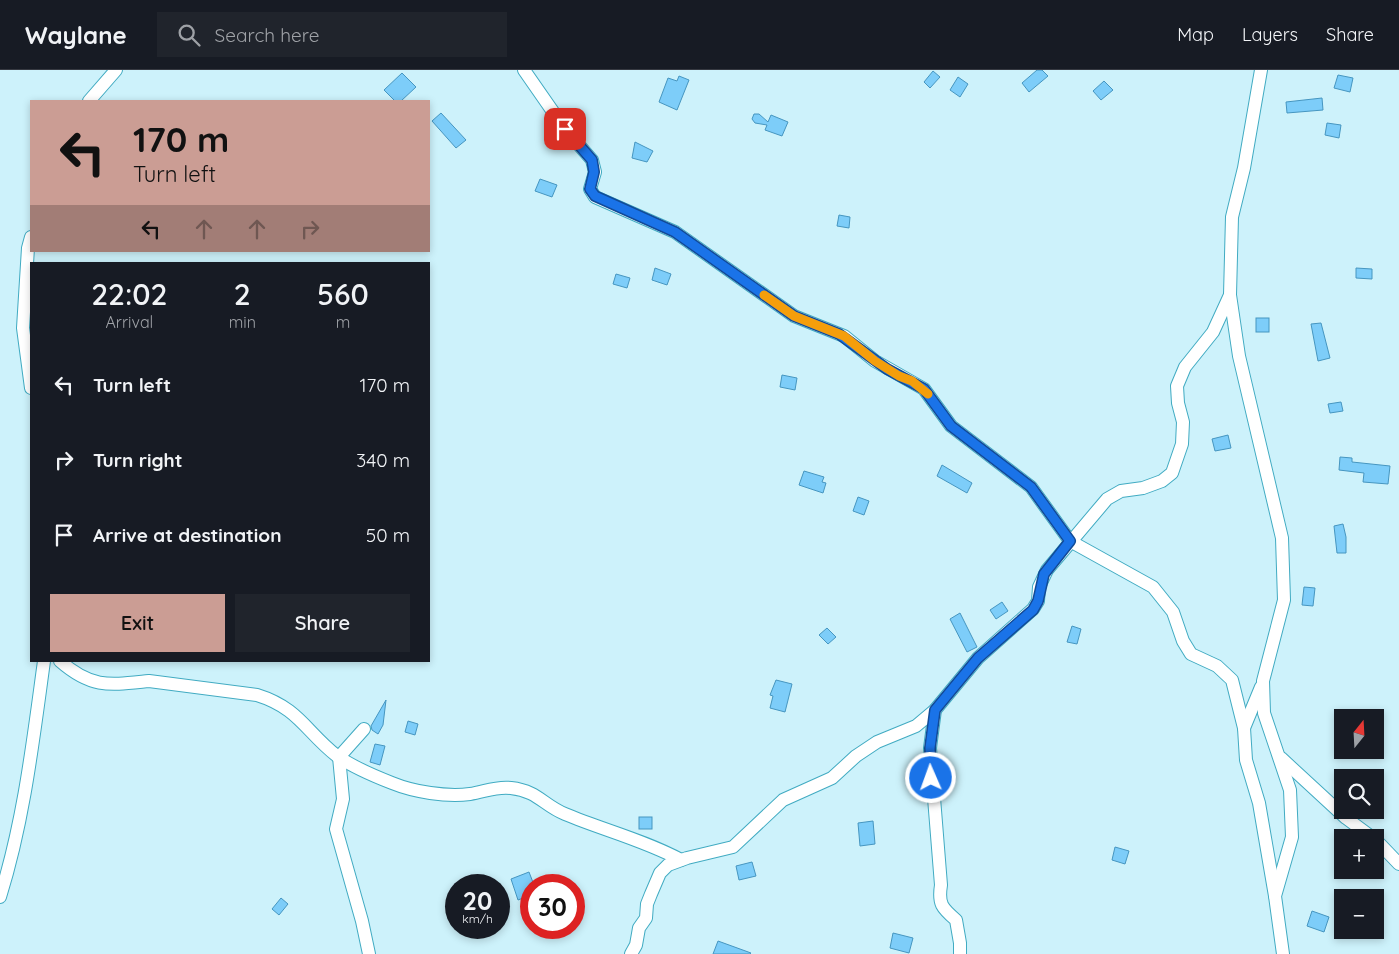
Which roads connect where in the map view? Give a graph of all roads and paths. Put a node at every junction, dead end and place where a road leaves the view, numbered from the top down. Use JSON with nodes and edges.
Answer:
{"nodes":[{"id":1,"x":116,"y":70,"type":"edge"},
{"id":2,"x":524,"y":70,"type":"edge"},
{"id":3,"x":1261,"y":70,"type":"edge"},
{"id":4,"x":90,"y":100,"type":"edge"},
{"id":5,"x":30,"y":241,"type":"edge"},
{"id":6,"x":1230,"y":295,"type":"junction"},
{"id":7,"x":30,"y":380,"type":"edge"},
{"id":8,"x":1059,"y":526,"type":"junction"},
{"id":9,"x":1083,"y":526,"type":"junction"},
{"id":10,"x":1070,"y":541,"type":"junction"},
{"id":11,"x":44,"y":662,"type":"edge"},
{"id":12,"x":61,"y":662,"type":"edge"},
{"id":13,"x":1263,"y":681,"type":"junction"},
{"id":14,"x":935,"y":710,"type":"junction"},
{"id":15,"x":1244,"y":728,"type":"junction"},
{"id":16,"x":364,"y":729,"type":"dead end"},
{"id":17,"x":339,"y":757,"type":"junction"},
{"id":18,"x":1281,"y":758,"type":"junction"},
{"id":19,"x":1361,"y":829,"type":"edge"},
{"id":20,"x":1384,"y":848,"type":"edge"},
{"id":21,"x":681,"y":860,"type":"junction"},
{"id":22,"x":1399,"y":864,"type":"edge"},
{"id":23,"x":1275,"y":896,"type":"junction"},
{"id":24,"x":0,"y":897,"type":"edge"},
{"id":25,"x":369,"y":954,"type":"edge"},
{"id":26,"x":630,"y":954,"type":"edge"},
{"id":27,"x":960,"y":954,"type":"edge"},
{"id":28,"x":1283,"y":954,"type":"edge"}],
"edges":[{"from":1,"to":4,"type":"street"},
{"from":2,"to":8,"type":"street"},
{"from":3,"to":6,"type":"street"},
{"from":5,"to":7,"type":"street"},
{"from":6,"to":9,"type":"street"},
{"from":6,"to":13,"type":"street"},
{"from":8,"to":9,"type":"street"},
{"from":8,"to":10,"type":"street"},
{"from":9,"to":10,"type":"street"},
{"from":10,"to":14,"type":"street"},
{"from":10,"to":15,"type":"street"},
{"from":11,"to":24,"type":"street"},
{"from":12,"to":17,"type":"street"},
{"from":13,"to":15,"type":"street"},
{"from":13,"to":18,"type":"street"},
{"from":14,"to":21,"type":"street"},
{"from":14,"to":27,"type":"street"},
{"from":15,"to":23,"type":"street"},
{"from":16,"to":17,"type":"street"},
{"from":17,"to":21,"type":"street"},
{"from":17,"to":25,"type":"street"},
{"from":18,"to":19,"type":"street"},
{"from":18,"to":23,"type":"street"},
{"from":20,"to":22,"type":"street"},
{"from":21,"to":26,"type":"street"},
{"from":23,"to":28,"type":"street"}]}
